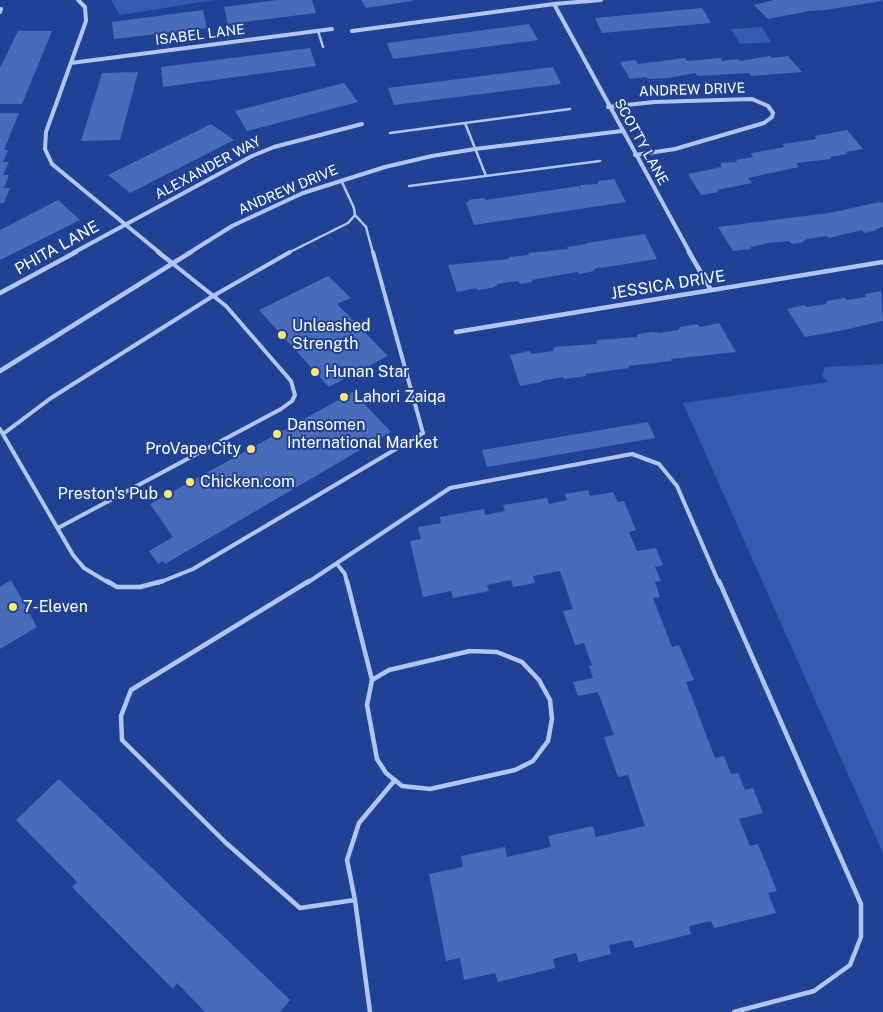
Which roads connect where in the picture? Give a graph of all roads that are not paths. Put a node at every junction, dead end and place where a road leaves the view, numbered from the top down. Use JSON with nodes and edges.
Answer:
{"nodes":[{"id":1,"x":78,"y":0,"type":"edge"},
{"id":2,"x":601,"y":0,"type":"edge"},
{"id":3,"x":554,"y":4,"type":"junction"},
{"id":4,"x":332,"y":29,"type":"dead end"},
{"id":5,"x":318,"y":31,"type":"junction"},
{"id":6,"x":352,"y":31,"type":"dead end"},
{"id":7,"x":323,"y":47,"type":"dead end"},
{"id":8,"x":71,"y":63,"type":"junction"},
{"id":9,"x":608,"y":107,"type":"junction"},
{"id":10,"x":570,"y":109,"type":"dead end"},
{"id":11,"x":362,"y":124,"type":"dead end"},
{"id":12,"x":465,"y":124,"type":"junction"},
{"id":13,"x":622,"y":131,"type":"junction"},
{"id":14,"x":390,"y":133,"type":"dead end"},
{"id":15,"x":475,"y":148,"type":"junction"},
{"id":16,"x":635,"y":155,"type":"junction"},
{"id":17,"x":600,"y":161,"type":"dead end"},
{"id":18,"x":486,"y":176,"type":"junction"},
{"id":19,"x":341,"y":180,"type":"junction"},
{"id":20,"x":408,"y":186,"type":"dead end"},
{"id":21,"x":355,"y":215,"type":"junction"},
{"id":22,"x":125,"y":225,"type":"junction"},
{"id":23,"x":883,"y":262,"type":"edge"},
{"id":24,"x":172,"y":263,"type":"junction"},
{"id":25,"x":711,"y":290,"type":"junction"},
{"id":26,"x":0,"y":293,"type":"edge"},
{"id":27,"x":213,"y":296,"type":"junction"},
{"id":28,"x":456,"y":332,"type":"dead end"},
{"id":29,"x":0,"y":371,"type":"edge"},
{"id":30,"x":0,"y":429,"type":"edge"},
{"id":31,"x":3,"y":434,"type":"junction"},
{"id":32,"x":58,"y":528,"type":"junction"},
{"id":33,"x":337,"y":564,"type":"junction"},
{"id":34,"x":372,"y":680,"type":"junction"},
{"id":35,"x":395,"y":780,"type":"junction"},
{"id":36,"x":355,"y":900,"type":"junction"},
{"id":37,"x":370,"y":1012,"type":"edge"},
{"id":38,"x":734,"y":1012,"type":"edge"}],
"edges":[{"from":1,"to":8,"type":"street"},
{"from":2,"to":3,"type":"street"},
{"from":3,"to":6,"type":"street"},
{"from":3,"to":9,"type":"street","name":"SCOTTY LANE"},
{"from":4,"to":5,"type":"street","name":"ISABEL LANE"},
{"from":5,"to":7,"type":"lane"},
{"from":5,"to":8,"type":"street","name":"ISABEL LANE"},
{"from":8,"to":22,"type":"street"},
{"from":9,"to":13,"type":"street","name":"SCOTTY LANE"},
{"from":9,"to":16,"type":"street","name":"ANDREW DRIVE"},
{"from":10,"to":12,"type":"lane"},
{"from":11,"to":22,"type":"street","name":"ALEXANDER WAY"},
{"from":12,"to":14,"type":"lane"},
{"from":12,"to":15,"type":"lane"},
{"from":13,"to":15,"type":"street","name":"ANDREW DRIVE"},
{"from":13,"to":16,"type":"street","name":"SCOTTY LANE"},
{"from":15,"to":18,"type":"lane"},
{"from":15,"to":19,"type":"street","name":"ANDREW DRIVE"},
{"from":16,"to":25,"type":"street","name":"SCOTTY LANE"},
{"from":17,"to":18,"type":"lane"},
{"from":18,"to":20,"type":"lane"},
{"from":19,"to":21,"type":"lane"},
{"from":19,"to":24,"type":"street","name":"ANDREW DRIVE"},
{"from":21,"to":27,"type":"lane"},
{"from":21,"to":32,"type":"lane"},
{"from":22,"to":24,"type":"street"},
{"from":22,"to":26,"type":"street","name":"PHITA LANE"},
{"from":23,"to":25,"type":"street","name":"JESSICA DRIVE"},
{"from":24,"to":27,"type":"lane"},
{"from":24,"to":29,"type":"street","name":"ANDREW DRIVE"},
{"from":25,"to":28,"type":"street","name":"JESSICA DRIVE"},
{"from":27,"to":31,"type":"lane"},
{"from":27,"to":32,"type":"lane"},
{"from":30,"to":31,"type":"lane"},
{"from":31,"to":32,"type":"lane"},
{"from":33,"to":34,"type":"lane"},
{"from":33,"to":36,"type":"lane"},
{"from":33,"to":38,"type":"lane"},
{"from":34,"to":35,"type":"lane"},
{"from":34,"to":35,"type":"lane"},
{"from":35,"to":36,"type":"lane"},
{"from":36,"to":37,"type":"lane"}]}
